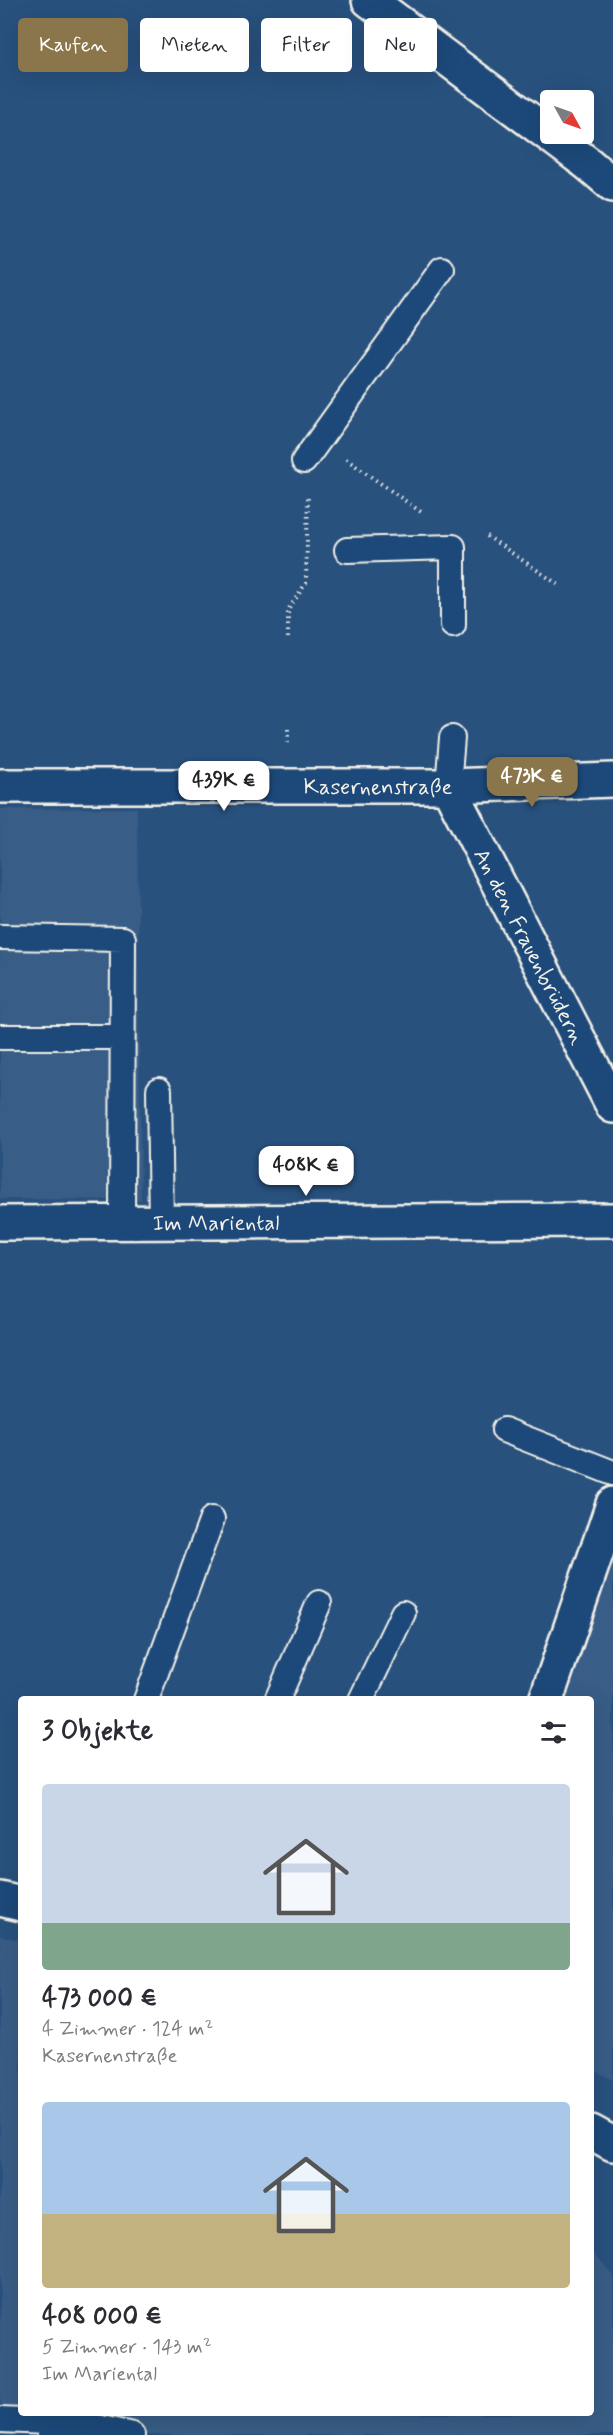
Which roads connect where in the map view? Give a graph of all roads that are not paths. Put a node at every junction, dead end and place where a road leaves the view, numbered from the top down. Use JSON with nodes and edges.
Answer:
{"nodes":[{"id":1,"x":369,"y":0,"type":"edge"},
{"id":2,"x":613,"y":185,"type":"edge"},
{"id":3,"x":442,"y":269,"type":"dead end"},
{"id":4,"x":304,"y":461,"type":"road end"},
{"id":5,"x":347,"y":550,"type":"dead end"},
{"id":6,"x":453,"y":625,"type":"dead end"},
{"id":7,"x":452,"y":738,"type":"dead end"},
{"id":8,"x":613,"y":780,"type":"edge"},
{"id":9,"x":0,"y":786,"type":"edge"},
{"id":10,"x":448,"y":786,"type":"junction"},
{"id":11,"x":0,"y":938,"type":"edge"},
{"id":12,"x":0,"y":1037,"type":"edge"},
{"id":13,"x":121,"y":1037,"type":"junction"},
{"id":14,"x":159,"y":1090,"type":"dead end"},
{"id":15,"x":613,"y":1106,"type":"edge"},
{"id":16,"x":613,"y":1220,"type":"edge"},
{"id":17,"x":0,"y":1223,"type":"edge"},
{"id":18,"x":123,"y":1224,"type":"junction"},
{"id":19,"x":161,"y":1224,"type":"junction"},
{"id":20,"x":504,"y":1430,"type":"dead end"},
{"id":21,"x":613,"y":1473,"type":"edge"},
{"id":22,"x":613,"y":1504,"type":"edge"},
{"id":23,"x":212,"y":1519,"type":"dead end"},
{"id":24,"x":319,"y":1603,"type":"dead end"},
{"id":25,"x":403,"y":1613,"type":"dead end"},
{"id":26,"x":147,"y":1696,"type":"edge"},
{"id":27,"x":279,"y":1696,"type":"edge"},
{"id":28,"x":363,"y":1696,"type":"edge"},
{"id":29,"x":547,"y":1696,"type":"edge"},
{"id":30,"x":0,"y":1899,"type":"edge"},
{"id":31,"x":18,"y":1903,"type":"edge"},
{"id":32,"x":594,"y":2134,"type":"edge"},
{"id":33,"x":613,"y":2144,"type":"edge"},
{"id":34,"x":0,"y":2420,"type":"edge"},
{"id":35,"x":84,"y":2424,"type":"junction"},
{"id":36,"x":50,"y":2435,"type":"edge"},
{"id":37,"x":132,"y":2435,"type":"edge"}],
"edges":[{"from":1,"to":2,"type":"street"},
{"from":3,"to":4,"type":"lane"},
{"from":5,"to":6,"type":"lane"},
{"from":7,"to":10,"type":"lane"},
{"from":8,"to":10,"type":"street","name":"Kasernenstraße"},
{"from":9,"to":10,"type":"street","name":"Kasernenstraße"},
{"from":10,"to":15,"type":"street","name":"An den Frauenbrüdern"},
{"from":11,"to":13,"type":"lane"},
{"from":12,"to":13,"type":"lane"},
{"from":13,"to":18,"type":"lane"},
{"from":14,"to":19,"type":"lane"},
{"from":16,"to":19,"type":"street","name":"Im Mariental"},
{"from":17,"to":18,"type":"street","name":"Im Mariental"},
{"from":18,"to":19,"type":"street","name":"Im Mariental"},
{"from":20,"to":21,"type":"lane"},
{"from":22,"to":29,"type":"street"},
{"from":23,"to":26,"type":"lane"},
{"from":24,"to":27,"type":"lane"},
{"from":25,"to":28,"type":"lane"},
{"from":30,"to":31,"type":"street"},
{"from":32,"to":33,"type":"street"},
{"from":34,"to":35,"type":"lane"},
{"from":35,"to":36,"type":"lane"},
{"from":35,"to":37,"type":"lane"}]}
